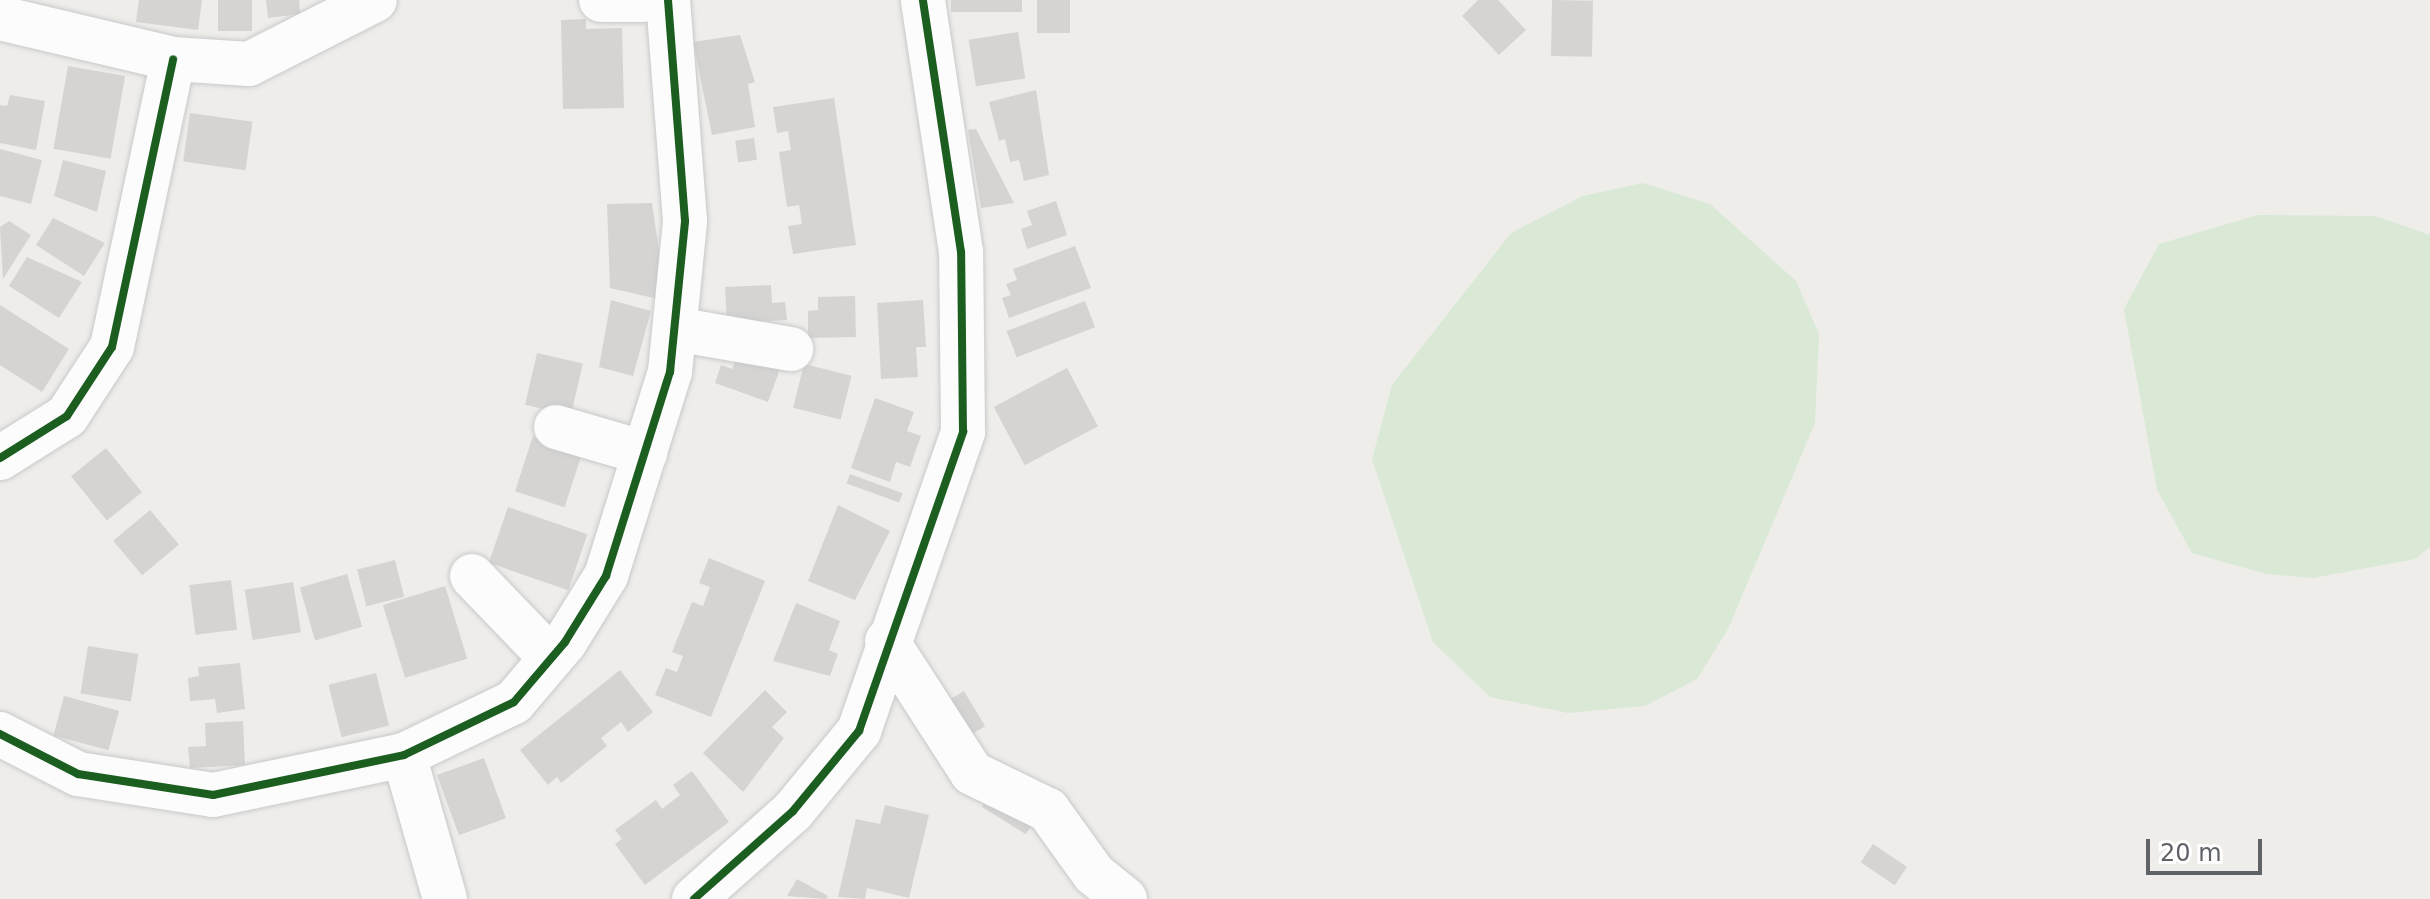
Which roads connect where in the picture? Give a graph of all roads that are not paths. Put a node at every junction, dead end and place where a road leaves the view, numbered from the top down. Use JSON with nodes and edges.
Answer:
{"nodes":[{"id":1,"x":375,"y":0,"type":"edge"},
{"id":2,"x":601,"y":0,"type":"edge"},
{"id":3,"x":643,"y":0,"type":"edge"},
{"id":4,"x":668,"y":0,"type":"edge"},
{"id":5,"x":923,"y":0,"type":"edge"},
{"id":6,"x":0,"y":18,"type":"edge"},
{"id":7,"x":173,"y":59,"type":"junction"},
{"id":8,"x":675,"y":329,"type":"junction"},
{"id":9,"x":791,"y":349,"type":"dead end"},
{"id":10,"x":556,"y":427,"type":"dead end"},
{"id":11,"x":645,"y":453,"type":"junction"},
{"id":12,"x":0,"y":458,"type":"edge"},
{"id":13,"x":472,"y":576,"type":"dead end"},
{"id":14,"x":887,"y":641,"type":"junction"},
{"id":15,"x":551,"y":658,"type":"junction"},
{"id":16,"x":0,"y":734,"type":"edge"},
{"id":17,"x":404,"y":755,"type":"junction"},
{"id":18,"x":445,"y":899,"type":"edge"},
{"id":19,"x":694,"y":899,"type":"edge"},
{"id":20,"x":1125,"y":899,"type":"edge"}],
"edges":[{"from":1,"to":7,"type":"street"},
{"from":2,"to":3,"type":"street"},
{"from":4,"to":8,"type":"street"},
{"from":5,"to":14,"type":"street"},
{"from":6,"to":7,"type":"street"},
{"from":7,"to":12,"type":"street"},
{"from":8,"to":9,"type":"street"},
{"from":8,"to":11,"type":"street"},
{"from":10,"to":11,"type":"street"},
{"from":11,"to":15,"type":"street"},
{"from":13,"to":15,"type":"street"},
{"from":14,"to":19,"type":"street"},
{"from":14,"to":20,"type":"street"},
{"from":15,"to":17,"type":"street"},
{"from":16,"to":17,"type":"street"},
{"from":17,"to":18,"type":"street"}]}
